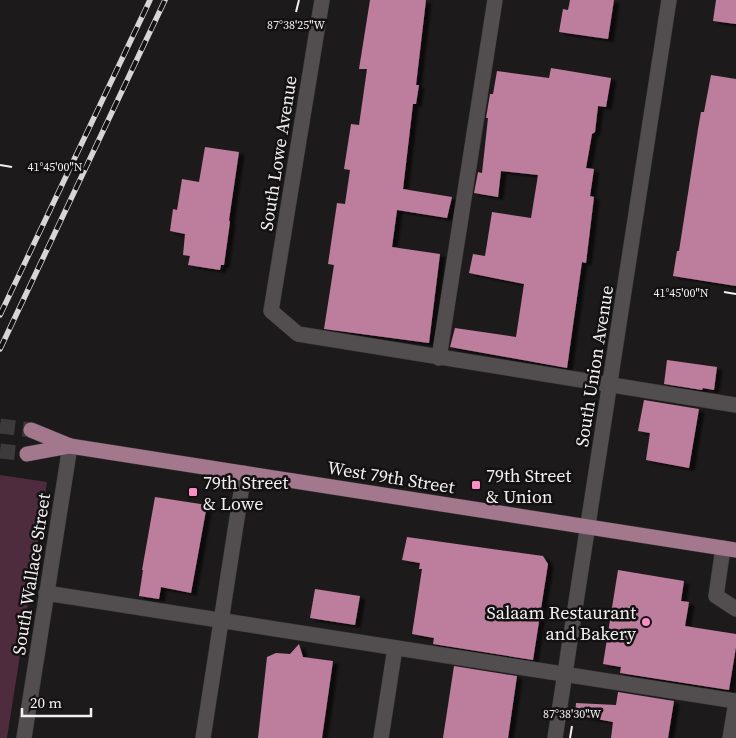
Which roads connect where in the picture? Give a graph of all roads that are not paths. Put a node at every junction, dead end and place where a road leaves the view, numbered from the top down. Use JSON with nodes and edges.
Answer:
{"nodes":[{"id":1,"x":322,"y":0,"type":"edge"},
{"id":2,"x":495,"y":0,"type":"edge"},
{"id":3,"x":669,"y":0,"type":"edge"},
{"id":4,"x":439,"y":358,"type":"junction"},
{"id":5,"x":610,"y":385,"type":"junction"},
{"id":6,"x":736,"y":405,"type":"edge"},
{"id":7,"x":31,"y":430,"type":"tunnel mouth"},
{"id":8,"x":70,"y":446,"type":"junction"},
{"id":9,"x":27,"y":454,"type":"tunnel mouth"},
{"id":10,"x":244,"y":474,"type":"junction"},
{"id":11,"x":588,"y":527,"type":"junction"},
{"id":12,"x":730,"y":549,"type":"edge"},
{"id":13,"x":46,"y":593,"type":"junction"},
{"id":14,"x":736,"y":609,"type":"edge"},
{"id":15,"x":221,"y":621,"type":"junction"},
{"id":16,"x":395,"y":648,"type":"junction"},
{"id":17,"x":565,"y":675,"type":"junction"},
{"id":18,"x":736,"y":701,"type":"edge"},
{"id":19,"x":24,"y":738,"type":"edge"},
{"id":20,"x":203,"y":738,"type":"edge"},
{"id":21,"x":381,"y":738,"type":"edge"},
{"id":22,"x":555,"y":738,"type":"edge"},
{"id":23,"x":730,"y":738,"type":"edge"}],
"edges":[{"from":1,"to":4,"type":"street","name":"South Lowe Avenue"},
{"from":2,"to":4,"type":"street"},
{"from":3,"to":5,"type":"street","name":"South Union Avenue"},
{"from":4,"to":5,"type":"street"},
{"from":5,"to":6,"type":"street"},
{"from":5,"to":11,"type":"street","name":"South Union Avenue"},
{"from":7,"to":8,"type":"main road","name":"West 79th Street"},
{"from":8,"to":9,"type":"main road","name":"West 79th Street"},
{"from":8,"to":10,"type":"main road","name":"West 79th Street"},
{"from":8,"to":13,"type":"street","name":"South Wallace Street"},
{"from":10,"to":11,"type":"main road","name":"West 79th Street"},
{"from":10,"to":15,"type":"street"},
{"from":11,"to":12,"type":"main road","name":"West 79th Street"},
{"from":11,"to":17,"type":"street","name":"South Union Avenue"},
{"from":12,"to":14,"type":"street"},
{"from":13,"to":15,"type":"street"},
{"from":13,"to":19,"type":"street","name":"South Wallace Street"},
{"from":15,"to":16,"type":"street"},
{"from":15,"to":20,"type":"street"},
{"from":16,"to":17,"type":"street"},
{"from":16,"to":21,"type":"street"},
{"from":17,"to":18,"type":"street"},
{"from":17,"to":22,"type":"street","name":"South Union Avenue"},
{"from":18,"to":23,"type":"street"}]}
